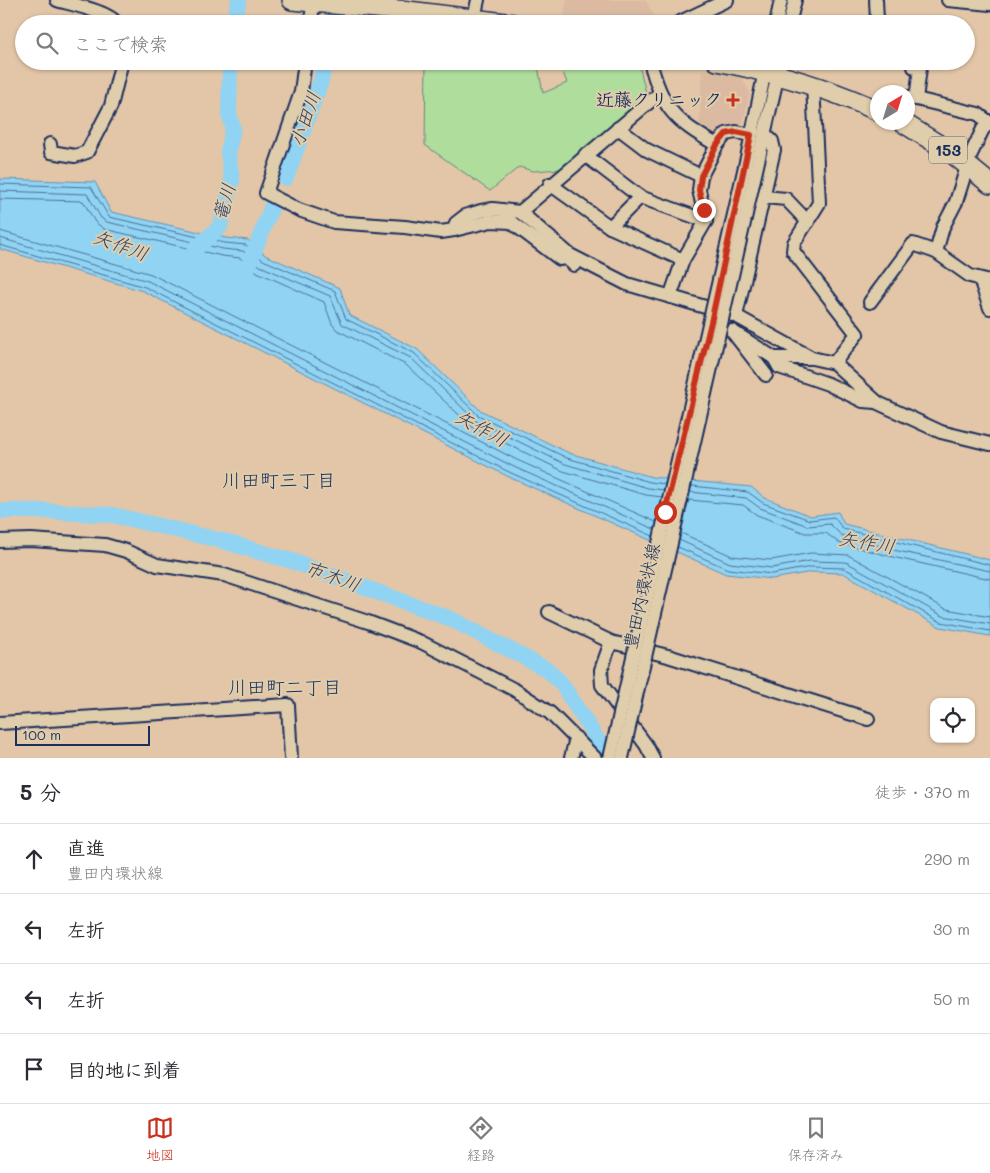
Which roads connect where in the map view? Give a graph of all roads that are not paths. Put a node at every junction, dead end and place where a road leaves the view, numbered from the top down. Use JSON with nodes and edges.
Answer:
{"nodes":[{"id":1,"x":57,"y":0,"type":"edge"},
{"id":2,"x":727,"y":0,"type":"edge"},
{"id":3,"x":771,"y":0,"type":"edge"},
{"id":4,"x":781,"y":0,"type":"edge"},
{"id":5,"x":795,"y":0,"type":"edge"},
{"id":6,"x":876,"y":0,"type":"edge"},
{"id":7,"x":948,"y":0,"type":"edge"},
{"id":8,"x":303,"y":1,"type":"edge"},
{"id":9,"x":990,"y":4,"type":"edge"},
{"id":10,"x":476,"y":9,"type":"edge"},
{"id":11,"x":106,"y":15,"type":"edge"},
{"id":12,"x":307,"y":15,"type":"edge"},
{"id":13,"x":491,"y":15,"type":"edge"},
{"id":14,"x":695,"y":15,"type":"edge"},
{"id":15,"x":775,"y":15,"type":"edge"},
{"id":16,"x":777,"y":15,"type":"edge"},
{"id":17,"x":791,"y":15,"type":"edge"},
{"id":18,"x":877,"y":15,"type":"edge"},
{"id":19,"x":120,"y":70,"type":"edge"},
{"id":20,"x":304,"y":70,"type":"edge"},
{"id":21,"x":653,"y":70,"type":"edge"},
{"id":22,"x":772,"y":70,"type":"edge"},
{"id":23,"x":773,"y":70,"type":"edge"},
{"id":24,"x":780,"y":70,"type":"edge"},
{"id":25,"x":919,"y":70,"type":"edge"},
{"id":26,"x":813,"y":85,"type":"junction"},
{"id":27,"x":915,"y":87,"type":"edge"},
{"id":28,"x":660,"y":93,"type":"junction"},
{"id":29,"x":915,"y":99,"type":"edge"},
{"id":30,"x":870,"y":107,"type":"edge"},
{"id":31,"x":990,"y":123,"type":"edge"},
{"id":32,"x":618,"y":128,"type":"junction"},
{"id":33,"x":915,"y":130,"type":"edge"},
{"id":34,"x":764,"y":133,"type":"junction"},
{"id":35,"x":751,"y":135,"type":"junction"},
{"id":36,"x":50,"y":144,"type":"dead end"},
{"id":37,"x":717,"y":145,"type":"junction"},
{"id":38,"x":585,"y":155,"type":"junction"},
{"id":39,"x":754,"y":155,"type":"junction"},
{"id":40,"x":967,"y":165,"type":"junction"},
{"id":41,"x":701,"y":176,"type":"junction"},
{"id":42,"x":550,"y":184,"type":"junction"},
{"id":43,"x":990,"y":184,"type":"edge"},
{"id":44,"x":640,"y":196,"type":"junction"},
{"id":45,"x":764,"y":197,"type":"junction"},
{"id":46,"x":520,"y":212,"type":"junction"},
{"id":47,"x":706,"y":222,"type":"junction"},
{"id":48,"x":808,"y":222,"type":"junction"},
{"id":49,"x":610,"y":227,"type":"junction"},
{"id":50,"x":454,"y":230,"type":"junction"},
{"id":51,"x":936,"y":252,"type":"junction"},
{"id":52,"x":683,"y":260,"type":"junction"},
{"id":53,"x":985,"y":280,"type":"edge"},
{"id":54,"x":627,"y":284,"type":"junction"},
{"id":55,"x":670,"y":297,"type":"junction"},
{"id":56,"x":870,"y":302,"type":"dead end"},
{"id":57,"x":990,"y":308,"type":"edge"},
{"id":58,"x":736,"y":316,"type":"junction"},
{"id":59,"x":774,"y":358,"type":"junction"},
{"id":60,"x":812,"y":358,"type":"junction"},
{"id":61,"x":834,"y":363,"type":"junction"},
{"id":62,"x":766,"y":375,"type":"dead end"},
{"id":63,"x":878,"y":403,"type":"junction"},
{"id":64,"x":990,"y":444,"type":"edge"},
{"id":65,"x":0,"y":541,"type":"edge"},
{"id":66,"x":549,"y":612,"type":"dead end"},
{"id":67,"x":611,"y":642,"type":"junction"},
{"id":68,"x":868,"y":719,"type":"dead end"},
{"id":69,"x":0,"y":723,"type":"edge"},
{"id":70,"x":576,"y":738,"type":"junction"},
{"id":71,"x":291,"y":758,"type":"edge"},
{"id":72,"x":571,"y":758,"type":"edge"},
{"id":73,"x":595,"y":758,"type":"edge"},
{"id":74,"x":610,"y":758,"type":"edge"},
{"id":75,"x":622,"y":758,"type":"edge"},
{"id":76,"x":653,"y":758,"type":"edge"}],
"edges":[{"from":1,"to":11,"type":"street"},
{"from":2,"to":14,"type":"street"},
{"from":3,"to":15,"type":"street"},
{"from":4,"to":16,"type":"street"},
{"from":5,"to":17,"type":"street"},
{"from":6,"to":18,"type":"street"},
{"from":7,"to":9,"type":"street"},
{"from":8,"to":10,"type":"highway"},
{"from":8,"to":12,"type":"street"},
{"from":10,"to":13,"type":"highway"},
{"from":19,"to":36,"type":"street"},
{"from":20,"to":50,"type":"street"},
{"from":21,"to":28,"type":"street"},
{"from":22,"to":35,"type":"street","name":"豊田内環状線"},
{"from":23,"to":34,"type":"street","name":"豊田内環状線"},
{"from":24,"to":26,"type":"highway"},
{"from":25,"to":27,"type":"street"},
{"from":26,"to":30,"type":"highway"},
{"from":26,"to":48,"type":"street"},
{"from":28,"to":32,"type":"street"},
{"from":28,"to":37,"type":"street"},
{"from":29,"to":31,"type":"street"},
{"from":31,"to":40,"type":"street"},
{"from":32,"to":38,"type":"street"},
{"from":32,"to":41,"type":"street"},
{"from":33,"to":40,"type":"highway","number":"153"},
{"from":34,"to":39,"type":"street","name":"豊田内環状線"},
{"from":34,"to":45,"type":"street"},
{"from":35,"to":37,"type":"street"},
{"from":35,"to":39,"type":"street","name":"豊田内環状線"},
{"from":37,"to":41,"type":"street"},
{"from":38,"to":42,"type":"street"},
{"from":38,"to":44,"type":"street"},
{"from":39,"to":74,"type":"street","name":"豊田内環状線","bridge":true},
{"from":39,"to":75,"type":"street","name":"豊田内環状線","bridge":true},
{"from":40,"to":43,"type":"highway","number":"153"},
{"from":40,"to":51,"type":"street"},
{"from":41,"to":47,"type":"street"},
{"from":42,"to":46,"type":"street"},
{"from":42,"to":49,"type":"street"},
{"from":44,"to":47,"type":"street"},
{"from":44,"to":49,"type":"street"},
{"from":45,"to":48,"type":"street"},
{"from":45,"to":58,"type":"street"},
{"from":46,"to":50,"type":"street"},
{"from":46,"to":54,"type":"street"},
{"from":47,"to":52,"type":"street"},
{"from":48,"to":61,"type":"street"},
{"from":49,"to":52,"type":"street"},
{"from":50,"to":54,"type":"street"},
{"from":51,"to":53,"type":"street"},
{"from":51,"to":56,"type":"street"},
{"from":52,"to":55,"type":"street"},
{"from":53,"to":57,"type":"street"},
{"from":54,"to":55,"type":"street"},
{"from":55,"to":58,"type":"street"},
{"from":58,"to":60,"type":"street"},
{"from":59,"to":60,"type":"street"},
{"from":59,"to":62,"type":"street"},
{"from":59,"to":63,"type":"street"},
{"from":60,"to":61,"type":"street"},
{"from":61,"to":63,"type":"street"},
{"from":63,"to":64,"type":"street"},
{"from":65,"to":70,"type":"street"},
{"from":66,"to":67,"type":"street"},
{"from":67,"to":68,"type":"street"},
{"from":67,"to":76,"type":"street"},
{"from":69,"to":71,"type":"street"},
{"from":70,"to":72,"type":"street"},
{"from":70,"to":73,"type":"street"}]}
